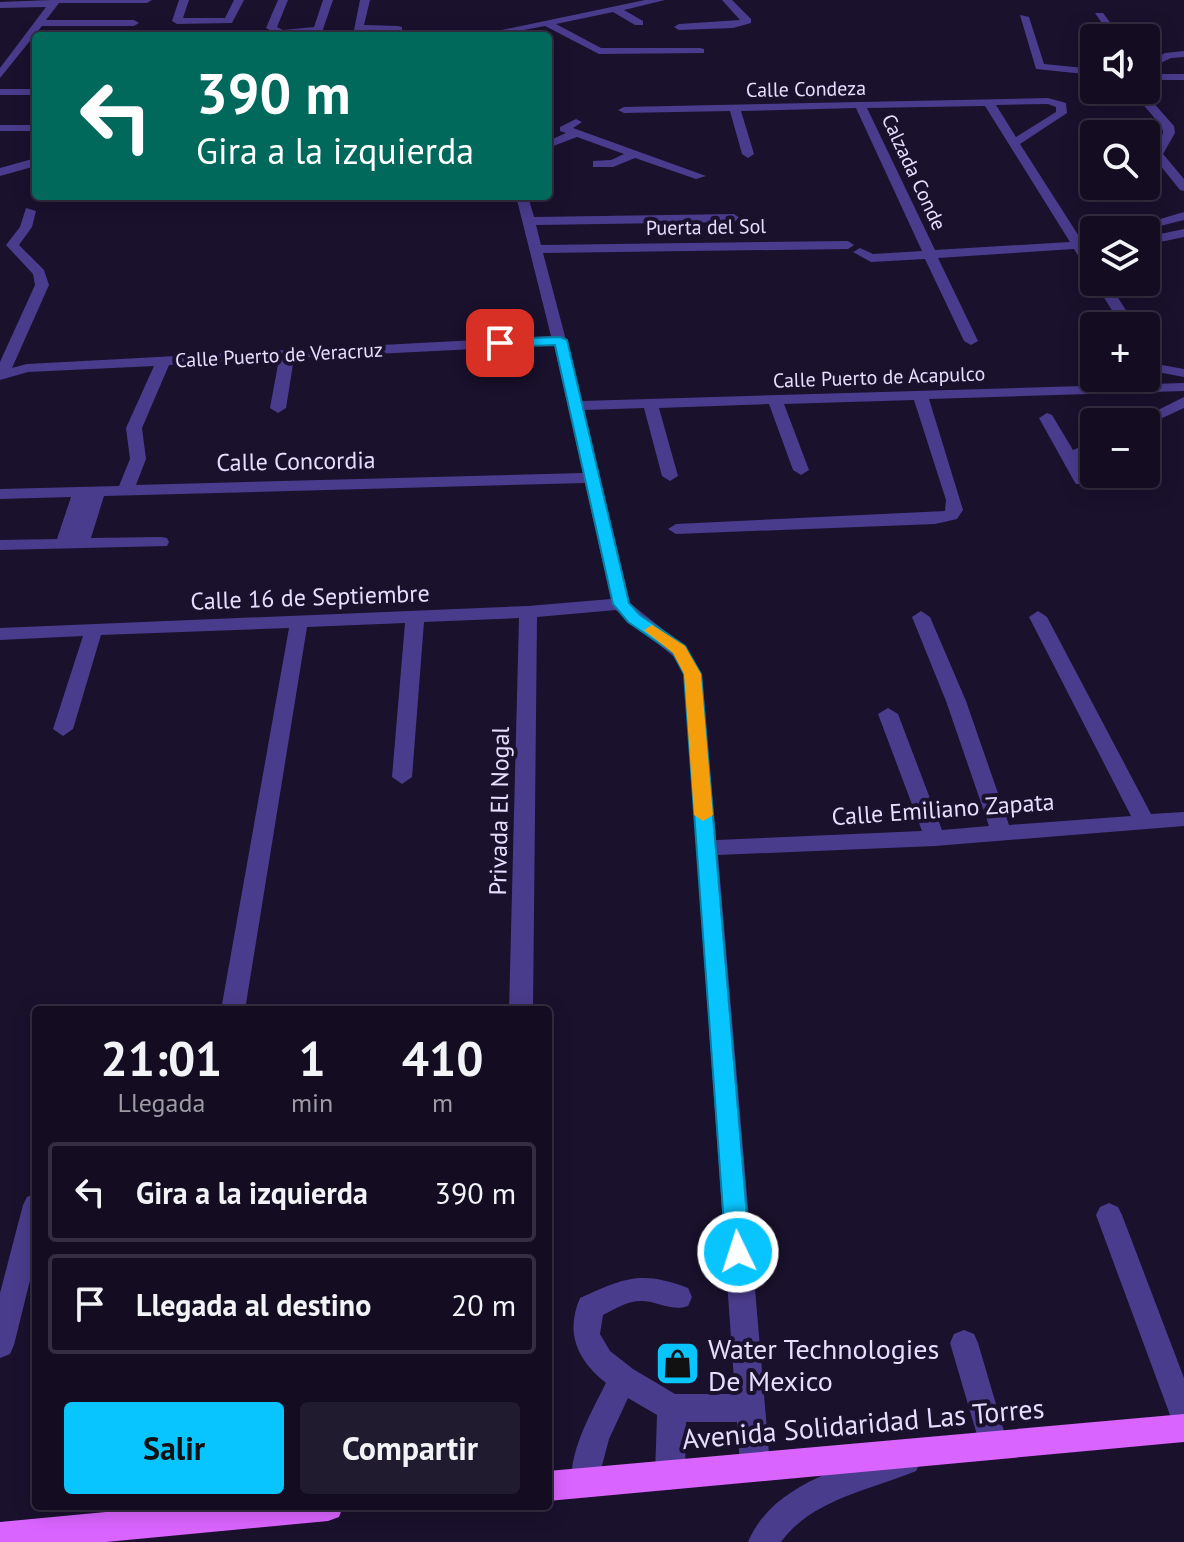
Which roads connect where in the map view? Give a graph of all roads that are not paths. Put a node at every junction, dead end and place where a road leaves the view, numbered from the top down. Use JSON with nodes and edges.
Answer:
{"nodes":[{"id":1,"x":147,"y":0,"type":"edge"},
{"id":2,"x":184,"y":0,"type":"edge"},
{"id":3,"x":239,"y":0,"type":"edge"},
{"id":4,"x":283,"y":0,"type":"edge"},
{"id":5,"x":328,"y":0,"type":"edge"},
{"id":6,"x":365,"y":0,"type":"edge"},
{"id":7,"x":660,"y":0,"type":"edge"},
{"id":8,"x":727,"y":0,"type":"edge"},
{"id":9,"x":55,"y":2,"type":"edge"},
{"id":10,"x":0,"y":5,"type":"edge"},
{"id":11,"x":615,"y":9,"type":"junction"},
{"id":12,"x":1099,"y":15,"type":"dead end"},
{"id":13,"x":1024,"y":17,"type":"dead end"},
{"id":14,"x":199,"y":22,"type":"junction"},
{"id":15,"x":38,"y":23,"type":"junction"},
{"id":16,"x":134,"y":23,"type":"dead end"},
{"id":17,"x":547,"y":23,"type":"junction"},
{"id":18,"x":639,"y":23,"type":"dead end"},
{"id":19,"x":1106,"y":24,"type":"edge"},
{"id":20,"x":399,"y":25,"type":"dead end"},
{"id":21,"x":679,"y":27,"type":"dead end"},
{"id":22,"x":34,"y":32,"type":"edge"},
{"id":23,"x":202,"y":32,"type":"edge"},
{"id":24,"x":284,"y":32,"type":"edge"},
{"id":25,"x":297,"y":32,"type":"edge"},
{"id":26,"x":499,"y":32,"type":"edge"},
{"id":27,"x":31,"y":40,"type":"edge"},
{"id":28,"x":700,"y":51,"type":"dead end"},
{"id":29,"x":1184,"y":54,"type":"edge"},
{"id":30,"x":1160,"y":60,"type":"edge"},
{"id":31,"x":1080,"y":71,"type":"edge"},
{"id":32,"x":0,"y":75,"type":"edge"},
{"id":33,"x":1160,"y":77,"type":"edge"},
{"id":34,"x":1184,"y":77,"type":"edge"},
{"id":35,"x":0,"y":92,"type":"edge"},
{"id":36,"x":32,"y":92,"type":"edge"},
{"id":37,"x":988,"y":102,"type":"junction"},
{"id":38,"x":1148,"y":104,"type":"edge"},
{"id":39,"x":860,"y":106,"type":"junction"},
{"id":40,"x":735,"y":108,"type":"junction"},
{"id":41,"x":624,"y":110,"type":"dead end"},
{"id":42,"x":0,"y":128,"type":"edge"},
{"id":43,"x":32,"y":128,"type":"edge"},
{"id":44,"x":552,"y":143,"type":"edge"},
{"id":45,"x":1014,"y":143,"type":"junction"},
{"id":46,"x":634,"y":154,"type":"junction"},
{"id":47,"x":748,"y":154,"type":"dead end"},
{"id":48,"x":32,"y":163,"type":"edge"},
{"id":49,"x":597,"y":164,"type":"dead end"},
{"id":50,"x":0,"y":172,"type":"edge"},
{"id":51,"x":700,"y":176,"type":"dead end"},
{"id":52,"x":1184,"y":187,"type":"edge"},
{"id":53,"x":523,"y":200,"type":"edge"},
{"id":54,"x":30,"y":211,"type":"dead end"},
{"id":55,"x":1184,"y":216,"type":"edge"},
{"id":56,"x":734,"y":218,"type":"dead end"},
{"id":57,"x":527,"y":221,"type":"junction"},
{"id":58,"x":1160,"y":222,"type":"edge"},
{"id":59,"x":1184,"y":233,"type":"edge"},
{"id":60,"x":1080,"y":238,"type":"edge"},
{"id":61,"x":1160,"y":238,"type":"edge"},
{"id":62,"x":1075,"y":240,"type":"junction"},
{"id":63,"x":1080,"y":241,"type":"edge"},
{"id":64,"x":848,"y":245,"type":"dead end"},
{"id":65,"x":1080,"y":248,"type":"edge"},
{"id":66,"x":928,"y":250,"type":"junction"},
{"id":67,"x":537,"y":256,"type":"junction"},
{"id":68,"x":560,"y":340,"type":"junction"},
{"id":69,"x":971,"y":341,"type":"dead end"},
{"id":70,"x":287,"y":354,"type":"junction"},
{"id":71,"x":163,"y":361,"type":"junction"},
{"id":72,"x":1160,"y":368,"type":"edge"},
{"id":73,"x":1184,"y":373,"type":"edge"},
{"id":74,"x":1,"y":375,"type":"edge"},
{"id":75,"x":1184,"y":387,"type":"edge"},
{"id":76,"x":912,"y":396,"type":"junction"},
{"id":77,"x":775,"y":400,"type":"junction"},
{"id":78,"x":1184,"y":402,"type":"edge"},
{"id":79,"x":650,"y":403,"type":"junction"},
{"id":80,"x":576,"y":406,"type":"junction"},
{"id":81,"x":278,"y":408,"type":"dead end"},
{"id":82,"x":1160,"y":413,"type":"edge"},
{"id":83,"x":1047,"y":418,"type":"dead end"},
{"id":84,"x":1080,"y":453,"type":"edge"},
{"id":85,"x":1069,"y":458,"type":"junction"},
{"id":86,"x":801,"y":470,"type":"dead end"},
{"id":87,"x":670,"y":476,"type":"dead end"},
{"id":88,"x":1080,"y":477,"type":"edge"},
{"id":89,"x":592,"y":478,"type":"junction"},
{"id":90,"x":126,"y":490,"type":"junction"},
{"id":91,"x":89,"y":491,"type":"junction"},
{"id":92,"x":0,"y":494,"type":"edge"},
{"id":93,"x":676,"y":529,"type":"dead end"},
{"id":94,"x":161,"y":542,"type":"dead end"},
{"id":95,"x":72,"y":544,"type":"junction"},
{"id":96,"x":0,"y":545,"type":"edge"},
{"id":97,"x":621,"y":604,"type":"junction"},
{"id":98,"x":528,"y":612,"type":"junction"},
{"id":99,"x":415,"y":616,"type":"junction"},
{"id":100,"x":921,"y":617,"type":"dead end"},
{"id":101,"x":1038,"y":617,"type":"dead end"},
{"id":102,"x":299,"y":621,"type":"junction"},
{"id":103,"x":94,"y":630,"type":"junction"},
{"id":104,"x":0,"y":634,"type":"edge"},
{"id":105,"x":888,"y":714,"type":"dead end"},
{"id":106,"x":63,"y":729,"type":"dead end"},
{"id":107,"x":402,"y":777,"type":"dead end"},
{"id":108,"x":1184,"y":819,"type":"edge"},
{"id":109,"x":1145,"y":822,"type":"junction"},
{"id":110,"x":1001,"y":832,"type":"junction"},
{"id":111,"x":935,"y":838,"type":"junction"},
{"id":112,"x":706,"y":848,"type":"junction"},
{"id":113,"x":234,"y":1006,"type":"edge"},
{"id":114,"x":521,"y":1006,"type":"edge"},
{"id":115,"x":1109,"y":1215,"type":"dead end"},
{"id":116,"x":32,"y":1221,"type":"edge"},
{"id":117,"x":678,"y":1297,"type":"dead end"},
{"id":118,"x":964,"y":1343,"type":"dead end"},
{"id":119,"x":0,"y":1345,"type":"edge"},
{"id":120,"x":623,"y":1379,"type":"junction"},
{"id":121,"x":672,"y":1408,"type":"junction"},
{"id":122,"x":750,"y":1408,"type":"junction"},
{"id":123,"x":1184,"y":1415,"type":"edge"},
{"id":124,"x":1184,"y":1428,"type":"edge"},
{"id":125,"x":994,"y":1445,"type":"junction"},
{"id":126,"x":944,"y":1448,"type":"junction"},
{"id":127,"x":755,"y":1465,"type":"junction"},
{"id":128,"x":670,"y":1475,"type":"junction"},
{"id":129,"x":585,"y":1482,"type":"junction"},
{"id":130,"x":552,"y":1486,"type":"edge"},
{"id":131,"x":241,"y":1510,"type":"edge"},
{"id":132,"x":110,"y":1516,"type":"edge"},
{"id":133,"x":0,"y":1537,"type":"edge"},
{"id":134,"x":763,"y":1542,"type":"edge"}],
"edges":[{"from":1,"to":9,"type":"street"},
{"from":2,"to":14,"type":"street"},
{"from":3,"to":14,"type":"street"},
{"from":4,"to":24,"type":"street"},
{"from":5,"to":25,"type":"street"},
{"from":6,"to":20,"type":"street"},
{"from":7,"to":11,"type":"street"},
{"from":8,"to":21,"type":"street"},
{"from":9,"to":10,"type":"street"},
{"from":9,"to":15,"type":"street"},
{"from":11,"to":17,"type":"street"},
{"from":11,"to":18,"type":"street"},
{"from":12,"to":19,"type":"street"},
{"from":13,"to":31,"type":"street"},
{"from":14,"to":23,"type":"street"},
{"from":15,"to":16,"type":"street"},
{"from":15,"to":22,"type":"street"},
{"from":17,"to":26,"type":"street"},
{"from":17,"to":28,"type":"street"},
{"from":27,"to":32,"type":"street"},
{"from":29,"to":30,"type":"street"},
{"from":33,"to":34,"type":"street"},
{"from":35,"to":36,"type":"street"},
{"from":37,"to":39,"type":"street","name":"Calle Condeza"},
{"from":37,"to":45,"type":"street"},
{"from":37,"to":45,"type":"street","name":"Calle Condeza"},
{"from":38,"to":52,"type":"street"},
{"from":39,"to":40,"type":"street","name":"Calle Condeza"},
{"from":39,"to":66,"type":"street","name":"Calzada Conde"},
{"from":40,"to":41,"type":"street","name":"Calle Condeza"},
{"from":40,"to":47,"type":"street"},
{"from":42,"to":43,"type":"street"},
{"from":44,"to":46,"type":"street"},
{"from":45,"to":62,"type":"street"},
{"from":46,"to":49,"type":"street"},
{"from":46,"to":51,"type":"street"},
{"from":48,"to":50,"type":"street"},
{"from":53,"to":57,"type":"street"},
{"from":54,"to":74,"type":"street"},
{"from":55,"to":58,"type":"street"},
{"from":56,"to":57,"type":"street"},
{"from":57,"to":67,"type":"street"},
{"from":59,"to":61,"type":"street"},
{"from":60,"to":62,"type":"street"},
{"from":62,"to":63,"type":"street"},
{"from":62,"to":65,"type":"street"},
{"from":62,"to":66,"type":"street"},
{"from":64,"to":67,"type":"street","name":"Puerta del Sol"},
{"from":66,"to":69,"type":"street","name":"Calzada Conde"},
{"from":67,"to":68,"type":"street"},
{"from":68,"to":70,"type":"street","name":"Calle Puerto de Veracruz"},
{"from":68,"to":80,"type":"street"},
{"from":70,"to":71,"type":"street","name":"Calle Puerto de Veracruz"},
{"from":70,"to":81,"type":"street"},
{"from":71,"to":74,"type":"street","name":"Calle Puerto de Veracruz"},
{"from":71,"to":90,"type":"street"},
{"from":72,"to":73,"type":"street"},
{"from":75,"to":76,"type":"street","name":"Calle Puerto de Acapulco"},
{"from":76,"to":77,"type":"street","name":"Calle Puerto de Acapulco"},
{"from":76,"to":93,"type":"street"},
{"from":77,"to":79,"type":"street","name":"Calle Puerto de Acapulco"},
{"from":77,"to":86,"type":"street"},
{"from":78,"to":82,"type":"street"},
{"from":79,"to":80,"type":"street","name":"Calle Puerto de Acapulco"},
{"from":79,"to":87,"type":"street"},
{"from":80,"to":89,"type":"street"},
{"from":83,"to":85,"type":"street"},
{"from":84,"to":85,"type":"street"},
{"from":85,"to":88,"type":"street"},
{"from":89,"to":90,"type":"street","name":"Calle Concordia"},
{"from":89,"to":97,"type":"street"},
{"from":90,"to":91,"type":"street","name":"Calle Concordia"},
{"from":91,"to":92,"type":"street","name":"Calle Concordia"},
{"from":91,"to":95,"type":"street"},
{"from":94,"to":95,"type":"street"},
{"from":95,"to":96,"type":"street"},
{"from":97,"to":98,"type":"street","name":"Calle 16 de Septiembre"},
{"from":97,"to":112,"type":"street"},
{"from":98,"to":99,"type":"street","name":"Calle 16 de Septiembre"},
{"from":98,"to":114,"type":"street","name":"Privada El Nogal"},
{"from":99,"to":102,"type":"street","name":"Calle 16 de Septiembre"},
{"from":99,"to":107,"type":"street"},
{"from":100,"to":110,"type":"street"},
{"from":101,"to":109,"type":"street"},
{"from":102,"to":103,"type":"street","name":"Calle 16 de Septiembre"},
{"from":102,"to":113,"type":"street"},
{"from":103,"to":104,"type":"street","name":"Calle 16 de Septiembre"},
{"from":103,"to":106,"type":"street"},
{"from":105,"to":111,"type":"street"},
{"from":108,"to":109,"type":"street","name":"Calle Emiliano Zapata"},
{"from":109,"to":110,"type":"street","name":"Calle Emiliano Zapata"},
{"from":110,"to":111,"type":"street","name":"Calle Emiliano Zapata"},
{"from":111,"to":112,"type":"street","name":"Calle Emiliano Zapata"},
{"from":112,"to":122,"type":"street"},
{"from":115,"to":123,"type":"street"},
{"from":116,"to":119,"type":"street"},
{"from":117,"to":120,"type":"street"},
{"from":118,"to":125,"type":"street"},
{"from":120,"to":121,"type":"street"},
{"from":120,"to":129,"type":"street"},
{"from":121,"to":122,"type":"street"},
{"from":121,"to":128,"type":"street"},
{"from":122,"to":127,"type":"street"},
{"from":124,"to":125,"type":"main road","name":"Avenida Solidaridad Las Torres"},
{"from":125,"to":126,"type":"main road","name":"Avenida Solidaridad Las Torres"},
{"from":126,"to":127,"type":"main road","name":"Avenida Solidaridad Las Torres"},
{"from":126,"to":134,"type":"street"},
{"from":127,"to":128,"type":"main road","name":"Avenida Solidaridad Las Torres"},
{"from":128,"to":129,"type":"main road","name":"Avenida Solidaridad Las Torres"},
{"from":129,"to":130,"type":"main road","name":"Avenida Solidaridad Las Torres"},
{"from":131,"to":132,"type":"main road"},
{"from":132,"to":133,"type":"main road"}]}
